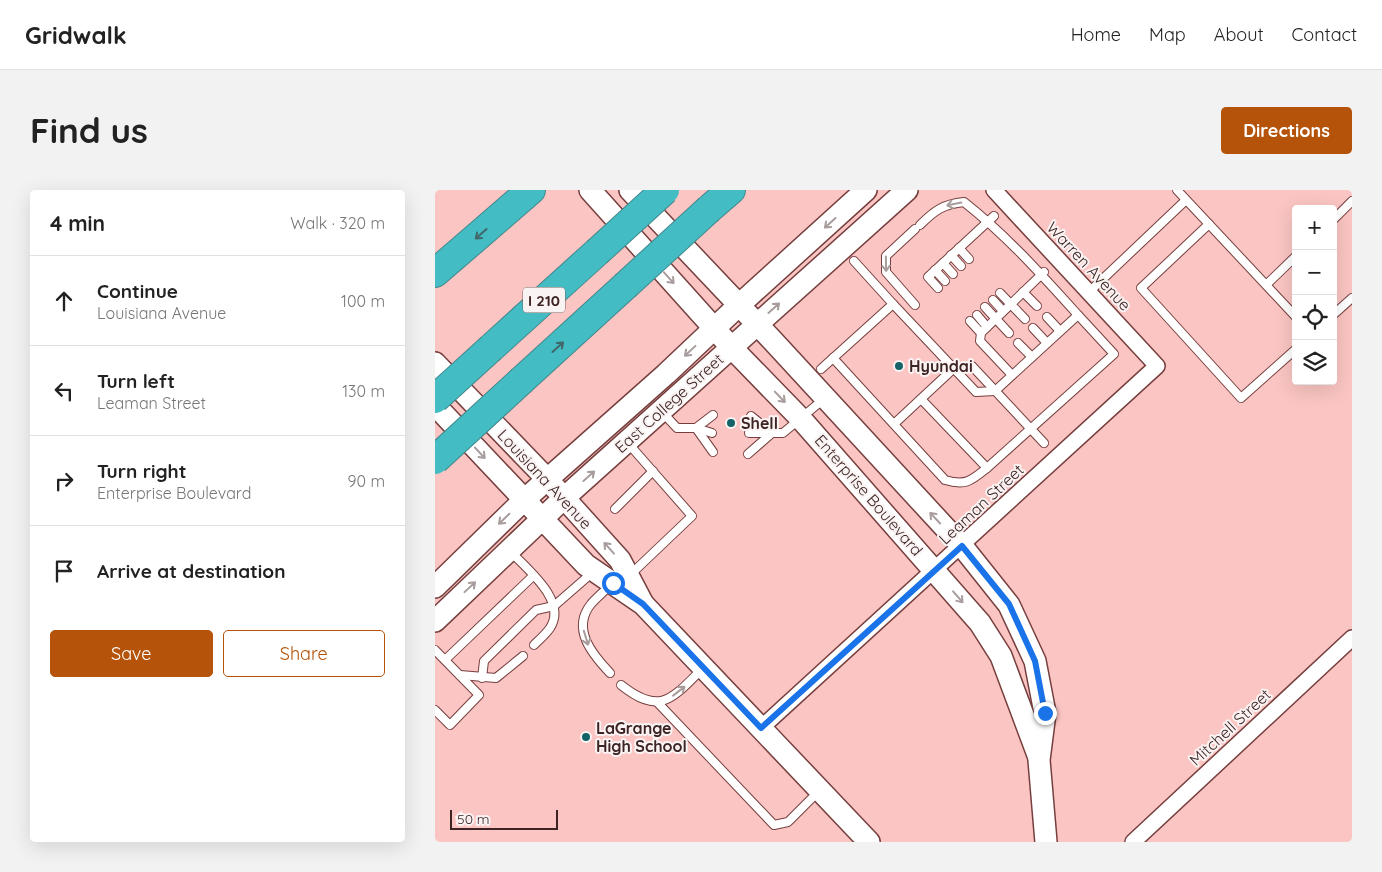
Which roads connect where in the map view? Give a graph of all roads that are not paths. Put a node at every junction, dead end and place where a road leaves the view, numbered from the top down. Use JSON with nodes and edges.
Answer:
{"nodes":[{"id":1,"x":531,"y":190,"type":"edge"},
{"id":2,"x":590,"y":190,"type":"edge"},
{"id":3,"x":630,"y":190,"type":"edge"},
{"id":4,"x":665,"y":190,"type":"edge"},
{"id":5,"x":731,"y":190,"type":"edge"},
{"id":6,"x":866,"y":190,"type":"edge"},
{"id":7,"x":907,"y":190,"type":"edge"},
{"id":8,"x":994,"y":190,"type":"edge"},
{"id":9,"x":1177,"y":190,"type":"edge"},
{"id":10,"x":1186,"y":200,"type":"junction"},
{"id":11,"x":515,"y":201,"type":"edge"},
{"id":12,"x":1352,"y":202,"type":"edge"},
{"id":13,"x":1337,"y":216,"type":"edge"},
{"id":14,"x":991,"y":219,"type":"junction"},
{"id":15,"x":1209,"y":224,"type":"junction"},
{"id":16,"x":959,"y":248,"type":"junction"},
{"id":17,"x":951,"y":255,"type":"junction"},
{"id":18,"x":969,"y":259,"type":"dead end"},
{"id":19,"x":1292,"y":260,"type":"edge"},
{"id":20,"x":854,"y":261,"type":"dead end"},
{"id":21,"x":943,"y":263,"type":"junction"},
{"id":22,"x":961,"y":266,"type":"dead end"},
{"id":23,"x":935,"y":270,"type":"junction"},
{"id":24,"x":1043,"y":273,"type":"junction"},
{"id":25,"x":435,"y":274,"type":"edge"},
{"id":26,"x":953,"y":274,"type":"dead end"},
{"id":27,"x":945,"y":281,"type":"dead end"},
{"id":28,"x":1267,"y":284,"type":"junction"},
{"id":29,"x":938,"y":288,"type":"dead end"},
{"id":30,"x":1023,"y":292,"type":"junction"},
{"id":31,"x":1089,"y":292,"type":"junction"},
{"id":32,"x":1000,"y":293,"type":"dead end"},
{"id":33,"x":1352,"y":298,"type":"edge"},
{"id":34,"x":993,"y":300,"type":"dead end"},
{"id":35,"x":893,"y":304,"type":"junction"},
{"id":36,"x":1011,"y":304,"type":"junction"},
{"id":37,"x":915,"y":305,"type":"dead end"},
{"id":38,"x":738,"y":306,"type":"junction"},
{"id":39,"x":1037,"y":306,"type":"dead end"},
{"id":40,"x":985,"y":307,"type":"dead end"},
{"id":41,"x":1003,"y":311,"type":"junction"},
{"id":42,"x":1337,"y":311,"type":"edge"},
{"id":43,"x":1292,"y":312,"type":"edge"},
{"id":44,"x":977,"y":315,"type":"dead end"},
{"id":45,"x":1078,"y":315,"type":"junction"},
{"id":46,"x":1047,"y":317,"type":"dead end"},
{"id":47,"x":996,"y":318,"type":"junction"},
{"id":48,"x":1025,"y":318,"type":"dead end"},
{"id":49,"x":970,"y":321,"type":"dead end"},
{"id":50,"x":757,"y":324,"type":"junction"},
{"id":51,"x":987,"y":326,"type":"junction"},
{"id":52,"x":714,"y":328,"type":"junction"},
{"id":53,"x":1033,"y":328,"type":"dead end"},
{"id":54,"x":1060,"y":331,"type":"junction"},
{"id":55,"x":981,"y":333,"type":"junction"},
{"id":56,"x":1009,"y":333,"type":"dead end"},
{"id":57,"x":1018,"y":343,"type":"dead end"},
{"id":58,"x":1047,"y":343,"type":"junction"},
{"id":59,"x":731,"y":347,"type":"junction"},
{"id":60,"x":1292,"y":353,"type":"edge"},
{"id":61,"x":1031,"y":357,"type":"junction"},
{"id":62,"x":833,"y":358,"type":"junction"},
{"id":63,"x":435,"y":364,"type":"edge"},
{"id":64,"x":972,"y":366,"type":"dead end"},
{"id":65,"x":1157,"y":366,"type":"joint"},
{"id":66,"x":821,"y":369,"type":"dead end"},
{"id":67,"x":953,"y":369,"type":"junction"},
{"id":68,"x":1012,"y":375,"type":"junction"},
{"id":69,"x":995,"y":391,"type":"junction"},
{"id":70,"x":435,"y":398,"type":"edge"},
{"id":71,"x":825,"y":398,"type":"junction"},
{"id":72,"x":921,"y":399,"type":"junction"},
{"id":73,"x":435,"y":405,"type":"edge"},
{"id":74,"x":660,"y":411,"type":"junction"},
{"id":75,"x":713,"y":416,"type":"dead end"},
{"id":76,"x":751,"y":416,"type":"dead end"},
{"id":77,"x":801,"y":419,"type":"junction"},
{"id":78,"x":894,"y":424,"type":"junction"},
{"id":79,"x":696,"y":428,"type":"junction"},
{"id":80,"x":1031,"y":429,"type":"junction"},
{"id":81,"x":712,"y":433,"type":"dead end"},
{"id":82,"x":772,"y":433,"type":"junction"},
{"id":83,"x":749,"y":434,"type":"dead end"},
{"id":84,"x":626,"y":441,"type":"junction"},
{"id":85,"x":1044,"y":443,"type":"dead end"},
{"id":86,"x":713,"y":452,"type":"dead end"},
{"id":87,"x":748,"y":454,"type":"dead end"},
{"id":88,"x":435,"y":460,"type":"edge"},
{"id":89,"x":987,"y":468,"type":"junction"},
{"id":90,"x":653,"y":471,"type":"junction"},
{"id":91,"x":547,"y":479,"type":"junction"},
{"id":92,"x":564,"y":498,"type":"junction"},
{"id":93,"x":524,"y":500,"type":"junction"},
{"id":94,"x":615,"y":509,"type":"dead end"},
{"id":95,"x":542,"y":520,"type":"junction"},
{"id":96,"x":962,"y":546,"type":"junction"},
{"id":97,"x":509,"y":550,"type":"junction"},
{"id":98,"x":595,"y":571,"type":"junction"},
{"id":99,"x":935,"y":571,"type":"junction"},
{"id":100,"x":533,"y":576,"type":"junction"},
{"id":101,"x":621,"y":580,"type":"junction"},
{"id":102,"x":435,"y":586,"type":"edge"},
{"id":103,"x":554,"y":606,"type":"junction"},
{"id":104,"x":435,"y":621,"type":"edge"},
{"id":105,"x":1352,"y":638,"type":"edge"},
{"id":106,"x":534,"y":645,"type":"dead end"},
{"id":107,"x":435,"y":650,"type":"edge"},
{"id":108,"x":523,"y":656,"type":"dead end"},
{"id":109,"x":445,"y":660,"type":"junction"},
{"id":110,"x":703,"y":667,"type":"junction"},
{"id":111,"x":610,"y":673,"type":"dead end"},
{"id":112,"x":460,"y":675,"type":"junction"},
{"id":113,"x":482,"y":678,"type":"junction"},
{"id":114,"x":621,"y":685,"type":"dead end"},
{"id":115,"x":658,"y":703,"type":"junction"},
{"id":116,"x":435,"y":710,"type":"edge"},
{"id":117,"x":761,"y":728,"type":"junction"},
{"id":118,"x":1039,"y":760,"type":"junction"},
{"id":119,"x":820,"y":790,"type":"junction"},
{"id":120,"x":869,"y":842,"type":"edge"},
{"id":121,"x":1046,"y":842,"type":"edge"},
{"id":122,"x":1133,"y":842,"type":"edge"}],
"edges":[{"from":1,"to":11,"type":"highway"},
{"from":2,"to":52,"type":"main road","name":"Enterprise Boulevard","one_way":true},
{"from":3,"to":38,"type":"main road","name":"Enterprise Boulevard"},
{"from":4,"to":70,"type":"highway","number":"I 210","bridge":true},
{"from":88,"to":5,"type":"highway","number":"I 210","one_way":true,"bridge":true},
{"from":6,"to":38,"type":"main road","name":"East College Street","one_way":true},
{"from":50,"to":7,"type":"main road","name":"East College Street","one_way":true},
{"from":8,"to":31,"type":"street","name":"Warren Avenue"},
{"from":9,"to":10,"type":"lane"},
{"from":10,"to":15,"type":"lane"},
{"from":10,"to":31,"type":"lane"},
{"from":11,"to":25,"type":"highway","one_way":true},
{"from":12,"to":13,"type":"lane"},
{"from":14,"to":16,"type":"lane"},
{"from":14,"to":24,"type":"lane"},
{"from":14,"to":37,"type":"lane","one_way":true},
{"from":15,"to":28,"type":"lane"},
{"from":15,"to":60,"type":"lane"},
{"from":16,"to":17,"type":"lane"},
{"from":16,"to":18,"type":"lane"},
{"from":17,"to":21,"type":"lane"},
{"from":17,"to":22,"type":"lane"},
{"from":19,"to":28,"type":"lane"},
{"from":20,"to":35,"type":"lane"},
{"from":21,"to":23,"type":"lane"},
{"from":21,"to":26,"type":"lane"},
{"from":23,"to":27,"type":"lane"},
{"from":23,"to":29,"type":"lane"},
{"from":24,"to":30,"type":"lane"},
{"from":24,"to":45,"type":"lane"},
{"from":28,"to":43,"type":"lane"},
{"from":30,"to":36,"type":"lane"},
{"from":30,"to":39,"type":"lane"},
{"from":31,"to":65,"type":"street","name":"Warren Avenue"},
{"from":32,"to":36,"type":"lane"},
{"from":33,"to":42,"type":"lane"},
{"from":34,"to":41,"type":"lane"},
{"from":35,"to":62,"type":"lane"},
{"from":35,"to":67,"type":"lane"},
{"from":36,"to":41,"type":"lane"},
{"from":36,"to":48,"type":"lane"},
{"from":38,"to":50,"type":"main road","name":"Enterprise Boulevard"},
{"from":38,"to":52,"type":"main road","name":"East College Street"},
{"from":40,"to":47,"type":"lane"},
{"from":41,"to":47,"type":"lane"},
{"from":44,"to":51,"type":"lane"},
{"from":45,"to":54,"type":"lane"},
{"from":45,"to":80,"type":"lane"},
{"from":46,"to":54,"type":"lane"},
{"from":47,"to":51,"type":"lane"},
{"from":47,"to":56,"type":"lane"},
{"from":49,"to":55,"type":"lane"},
{"from":50,"to":59,"type":"main road","name":"East College Street"},
{"from":50,"to":71,"type":"main road","name":"Enterprise Boulevard"},
{"from":51,"to":55,"type":"lane"},
{"from":52,"to":59,"type":"main road","name":"Enterprise Boulevard"},
{"from":52,"to":91,"type":"main road","name":"East College Street","one_way":true},
{"from":53,"to":58,"type":"lane"},
{"from":54,"to":58,"type":"lane"},
{"from":55,"to":68,"type":"lane"},
{"from":57,"to":61,"type":"lane"},
{"from":58,"to":61,"type":"lane"},
{"from":59,"to":74,"type":"main road","name":"East College Street"},
{"from":59,"to":77,"type":"main road","name":"Enterprise Boulevard","one_way":true},
{"from":61,"to":68,"type":"lane"},
{"from":62,"to":66,"type":"lane"},
{"from":62,"to":78,"type":"lane"},
{"from":63,"to":91,"type":"main road","name":"Louisiana Avenue"},
{"from":64,"to":69,"type":"lane"},
{"from":65,"to":96,"type":"street","name":"Leaman Street"},
{"from":67,"to":69,"type":"lane"},
{"from":67,"to":72,"type":"lane"},
{"from":68,"to":69,"type":"lane"},
{"from":69,"to":80,"type":"lane"},
{"from":71,"to":77,"type":"lane"},
{"from":96,"to":71,"type":"main road","name":"Enterprise Boulevard","one_way":true},
{"from":72,"to":78,"type":"lane"},
{"from":72,"to":89,"type":"lane"},
{"from":73,"to":93,"type":"main road","name":"Louisiana Avenue","one_way":true},
{"from":74,"to":79,"type":"lane"},
{"from":74,"to":84,"type":"main road","name":"East College Street"},
{"from":75,"to":79,"type":"lane"},
{"from":76,"to":82,"type":"lane"},
{"from":77,"to":82,"type":"lane"},
{"from":77,"to":99,"type":"main road","name":"Enterprise Boulevard"},
{"from":78,"to":89,"type":"lane"},
{"from":79,"to":81,"type":"lane"},
{"from":79,"to":86,"type":"lane"},
{"from":80,"to":85,"type":"lane"},
{"from":80,"to":89,"type":"lane"},
{"from":82,"to":83,"type":"lane"},
{"from":82,"to":87,"type":"lane"},
{"from":84,"to":90,"type":"lane"},
{"from":92,"to":84,"type":"main road","name":"East College Street","one_way":true},
{"from":90,"to":94,"type":"lane"},
{"from":90,"to":101,"type":"lane"},
{"from":91,"to":92,"type":"main road","name":"Louisiana Avenue"},
{"from":91,"to":93,"type":"main road","name":"East College Street"},
{"from":92,"to":95,"type":"main road","name":"East College Street"},
{"from":101,"to":92,"type":"main road","name":"Louisiana Avenue","one_way":true},
{"from":93,"to":95,"type":"main road","name":"Louisiana Avenue"},
{"from":93,"to":102,"type":"main road","name":"East College Street","one_way":true},
{"from":95,"to":97,"type":"main road","name":"East College Street"},
{"from":95,"to":98,"type":"main road","name":"Louisiana Avenue"},
{"from":96,"to":99,"type":"street","name":"Leaman Street"},
{"from":96,"to":118,"type":"main road","name":"Enterprise Boulevard"},
{"from":97,"to":100,"type":"lane"},
{"from":104,"to":97,"type":"main road","name":"East College Street","one_way":true},
{"from":98,"to":101,"type":"main road","name":"Louisiana Avenue"},
{"from":98,"to":103,"type":"lane"},
{"from":99,"to":117,"type":"street","name":"Leaman Street"},
{"from":99,"to":118,"type":"main road","name":"Enterprise Boulevard","one_way":true},
{"from":100,"to":103,"type":"lane"},
{"from":100,"to":109,"type":"lane"},
{"from":101,"to":110,"type":"main road","name":"Louisiana Avenue"},
{"from":101,"to":111,"type":"lane","one_way":true},
{"from":103,"to":106,"type":"lane"},
{"from":103,"to":113,"type":"lane"},
{"from":105,"to":122,"type":"street","name":"Mitchell Street"},
{"from":107,"to":109,"type":"lane"},
{"from":108,"to":113,"type":"lane"},
{"from":109,"to":112,"type":"lane"},
{"from":115,"to":110,"type":"lane","one_way":true},
{"from":110,"to":117,"type":"main road","name":"Louisiana Avenue"},
{"from":112,"to":113,"type":"lane"},
{"from":112,"to":116,"type":"lane"},
{"from":114,"to":115,"type":"lane"},
{"from":115,"to":119,"type":"lane"},
{"from":117,"to":119,"type":"main road","name":"Louisiana Avenue"},
{"from":118,"to":121,"type":"main road"},
{"from":119,"to":120,"type":"main road","name":"Louisiana Avenue"}]}
